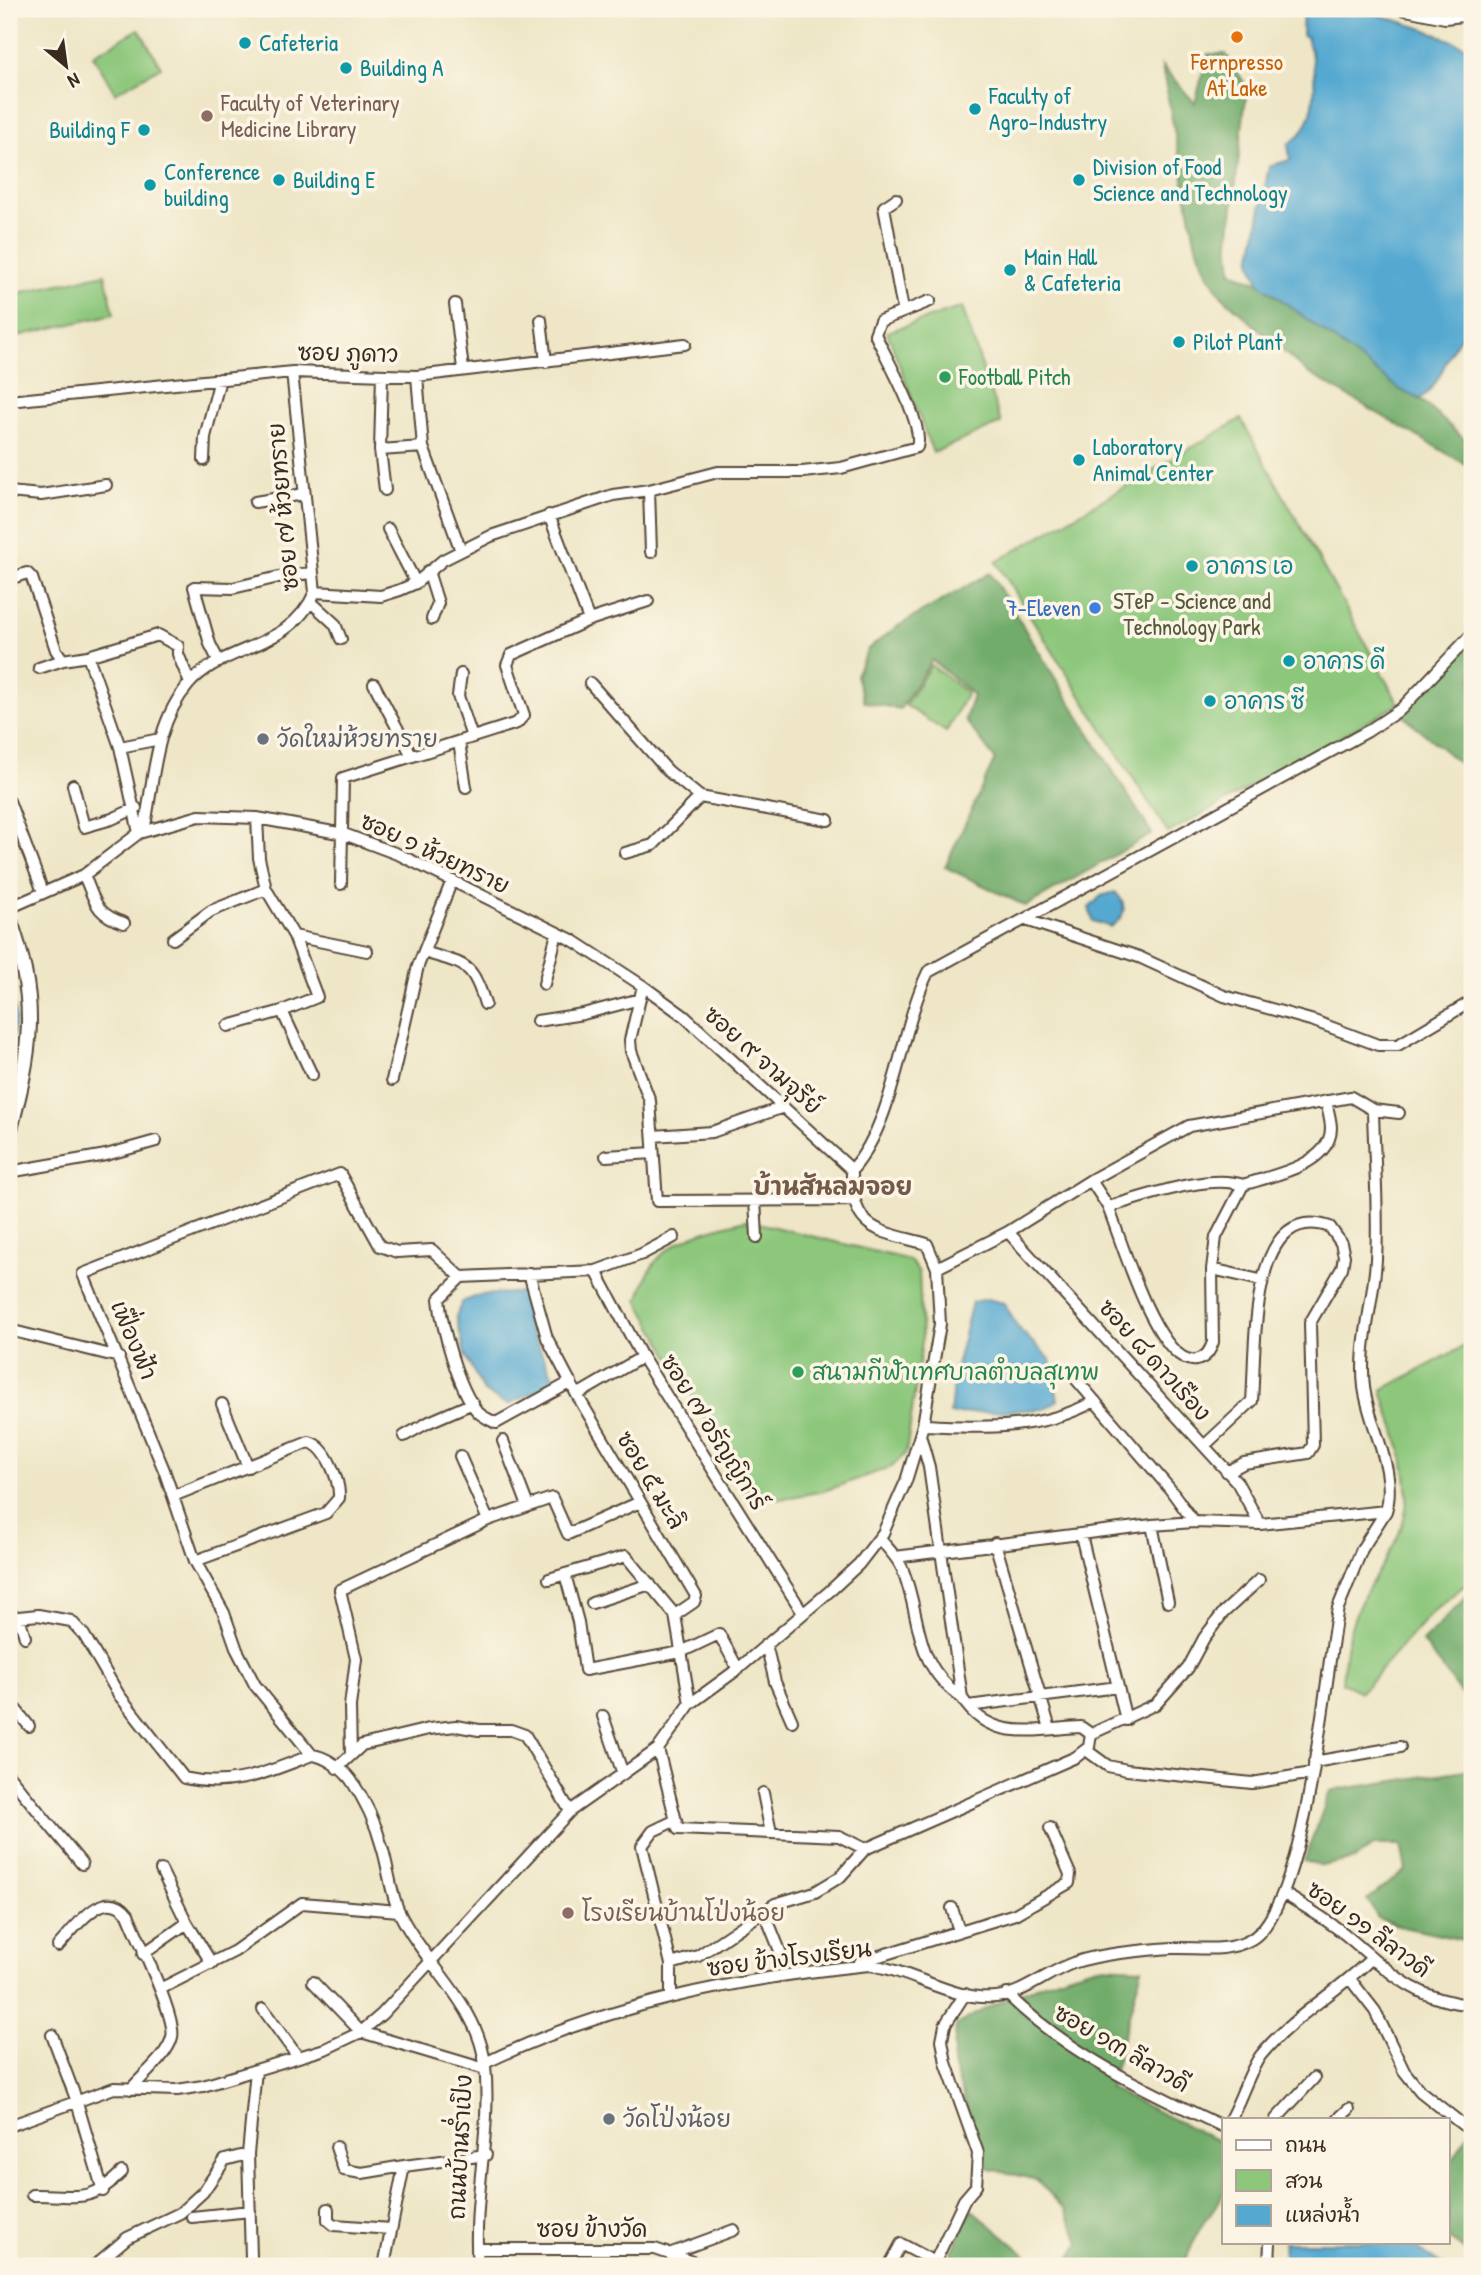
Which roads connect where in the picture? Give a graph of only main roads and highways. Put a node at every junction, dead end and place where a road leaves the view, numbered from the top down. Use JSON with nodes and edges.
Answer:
{"nodes":[{"id":1,"x":9,"y":919,"type":"edge"},
{"id":2,"x":9,"y":940,"type":"edge"},
{"id":3,"x":28,"y":988,"type":"junction"},
{"id":4,"x":9,"y":1133,"type":"edge"}],
"edges":[{"from":1,"to":3,"type":"main road"},
{"from":2,"to":3,"type":"main road"},
{"from":3,"to":4,"type":"main road"}]}
